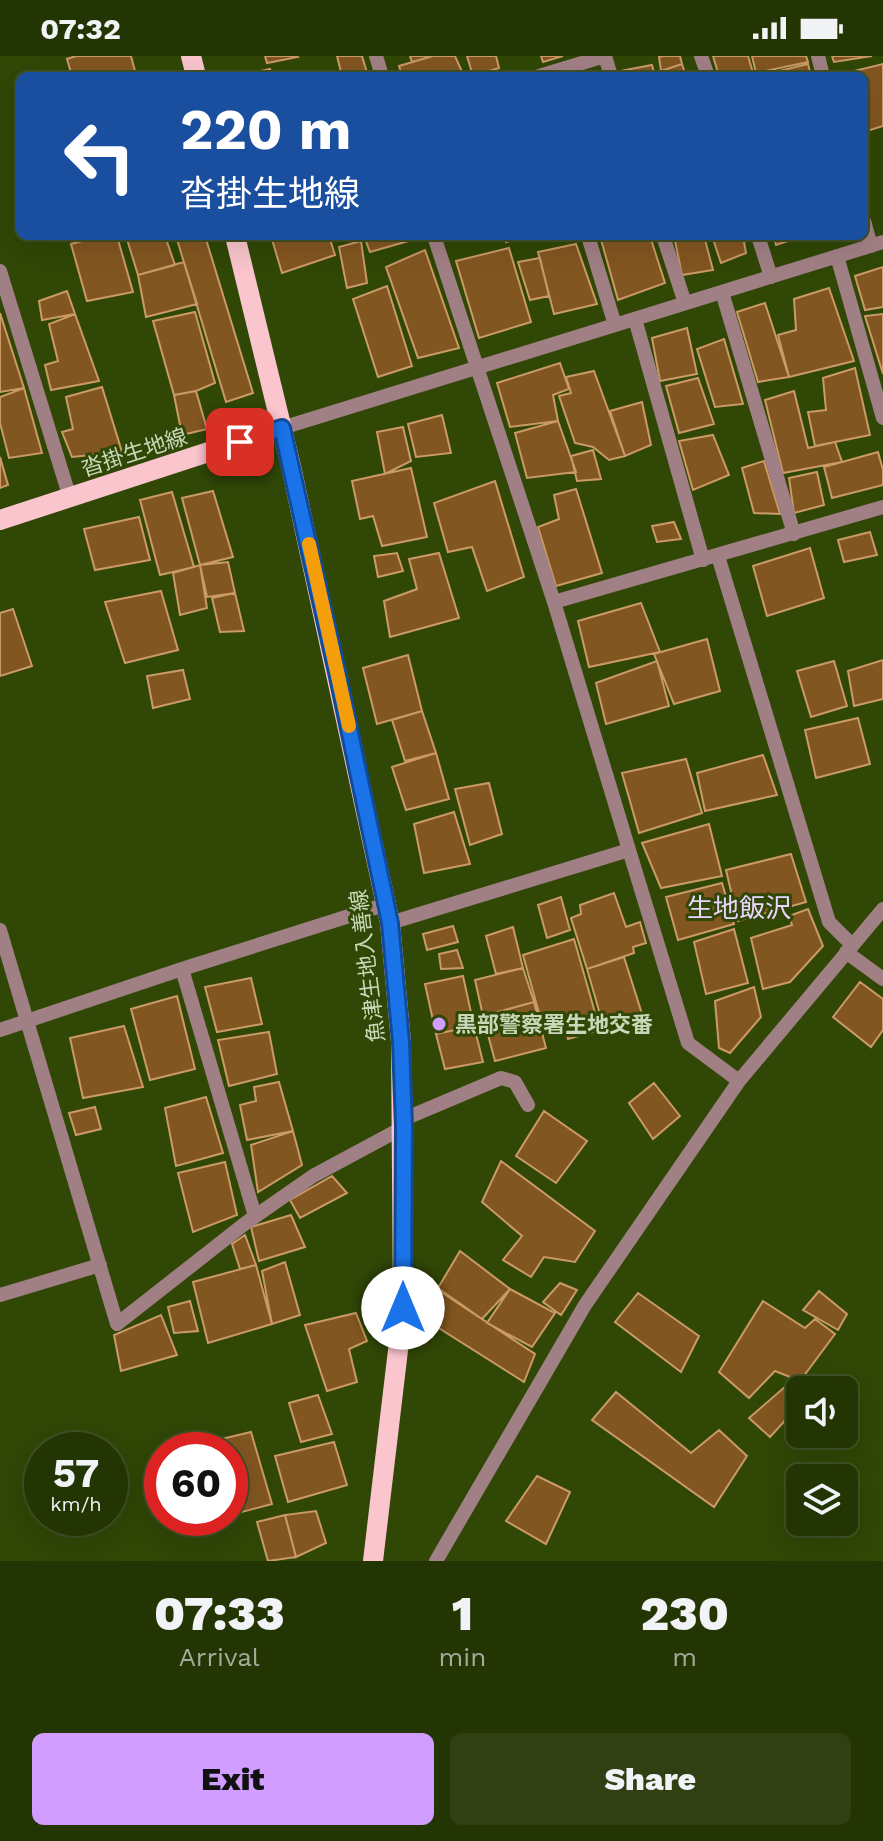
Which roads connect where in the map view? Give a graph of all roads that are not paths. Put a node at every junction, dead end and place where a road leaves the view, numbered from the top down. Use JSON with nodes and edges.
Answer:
{"nodes":[{"id":1,"x":605,"y":56,"type":"edge"},
{"id":2,"x":553,"y":72,"type":"edge"},
{"id":3,"x":236,"y":240,"type":"edge"},
{"id":4,"x":435,"y":240,"type":"edge"},
{"id":5,"x":589,"y":240,"type":"edge"},
{"id":6,"x":664,"y":240,"type":"edge"},
{"id":7,"x":759,"y":240,"type":"edge"},
{"id":8,"x":877,"y":244,"type":"edge"},
{"id":9,"x":837,"y":256,"type":"junction"},
{"id":10,"x":0,"y":271,"type":"edge"},
{"id":11,"x":771,"y":277,"type":"junction"},
{"id":12,"x":722,"y":292,"type":"junction"},
{"id":13,"x":685,"y":303,"type":"junction"},
{"id":14,"x":635,"y":319,"type":"junction"},
{"id":15,"x":615,"y":325,"type":"junction"},
{"id":16,"x":476,"y":367,"type":"junction"},
{"id":17,"x":883,"y":418,"type":"edge"},
{"id":18,"x":282,"y":428,"type":"junction"},
{"id":19,"x":70,"y":498,"type":"junction"},
{"id":20,"x":883,"y":507,"type":"edge"},
{"id":21,"x":0,"y":520,"type":"edge"},
{"id":22,"x":794,"y":534,"type":"junction"},
{"id":23,"x":711,"y":558,"type":"junction"},
{"id":24,"x":554,"y":602,"type":"junction"},
{"id":25,"x":629,"y":850,"type":"junction"},
{"id":26,"x":883,"y":909,"type":"edge"},
{"id":27,"x":389,"y":914,"type":"junction"},
{"id":28,"x":0,"y":930,"type":"edge"},
{"id":29,"x":849,"y":949,"type":"junction"},
{"id":30,"x":182,"y":969,"type":"junction"},
{"id":31,"x":883,"y":979,"type":"edge"},
{"id":32,"x":28,"y":1021,"type":"junction"},
{"id":33,"x":0,"y":1030,"type":"edge"},
{"id":34,"x":739,"y":1081,"type":"junction"},
{"id":35,"x":528,"y":1105,"type":"dead end"},
{"id":36,"x":404,"y":1123,"type":"junction"},
{"id":37,"x":255,"y":1216,"type":"junction"},
{"id":38,"x":100,"y":1265,"type":"junction"},
{"id":39,"x":0,"y":1295,"type":"edge"},
{"id":40,"x":371,"y":1560,"type":"edge"},
{"id":41,"x":436,"y":1561,"type":"edge"}],
"edges":[{"from":1,"to":2,"type":"street"},
{"from":3,"to":18,"type":"main road","name":"魚津生地入善線"},
{"from":4,"to":16,"type":"street"},
{"from":5,"to":15,"type":"street"},
{"from":6,"to":13,"type":"street"},
{"from":7,"to":11,"type":"street"},
{"from":8,"to":9,"type":"street"},
{"from":9,"to":11,"type":"street"},
{"from":9,"to":17,"type":"street"},
{"from":10,"to":19,"type":"street"},
{"from":11,"to":12,"type":"street"},
{"from":12,"to":13,"type":"street"},
{"from":12,"to":22,"type":"street"},
{"from":13,"to":14,"type":"street"},
{"from":14,"to":15,"type":"street"},
{"from":14,"to":23,"type":"street"},
{"from":15,"to":16,"type":"street"},
{"from":16,"to":18,"type":"street"},
{"from":16,"to":24,"type":"street"},
{"from":18,"to":19,"type":"main road","name":"沓掛生地線"},
{"from":18,"to":27,"type":"main road","name":"魚津生地入善線"},
{"from":19,"to":21,"type":"main road","name":"沓掛生地線"},
{"from":20,"to":22,"type":"street"},
{"from":22,"to":23,"type":"street"},
{"from":23,"to":24,"type":"street"},
{"from":23,"to":29,"type":"street"},
{"from":24,"to":25,"type":"street"},
{"from":25,"to":27,"type":"street"},
{"from":25,"to":34,"type":"street"},
{"from":26,"to":29,"type":"street"},
{"from":27,"to":30,"type":"street"},
{"from":27,"to":36,"type":"main road","name":"魚津生地入善線"},
{"from":28,"to":32,"type":"street"},
{"from":29,"to":31,"type":"street"},
{"from":29,"to":34,"type":"street"},
{"from":30,"to":32,"type":"street"},
{"from":30,"to":37,"type":"street"},
{"from":32,"to":33,"type":"street"},
{"from":32,"to":38,"type":"street"},
{"from":34,"to":41,"type":"street"},
{"from":35,"to":36,"type":"street"},
{"from":36,"to":37,"type":"street"},
{"from":36,"to":40,"type":"main road","name":"魚津生地入善線"},
{"from":37,"to":38,"type":"street"},
{"from":38,"to":39,"type":"street"}]}
